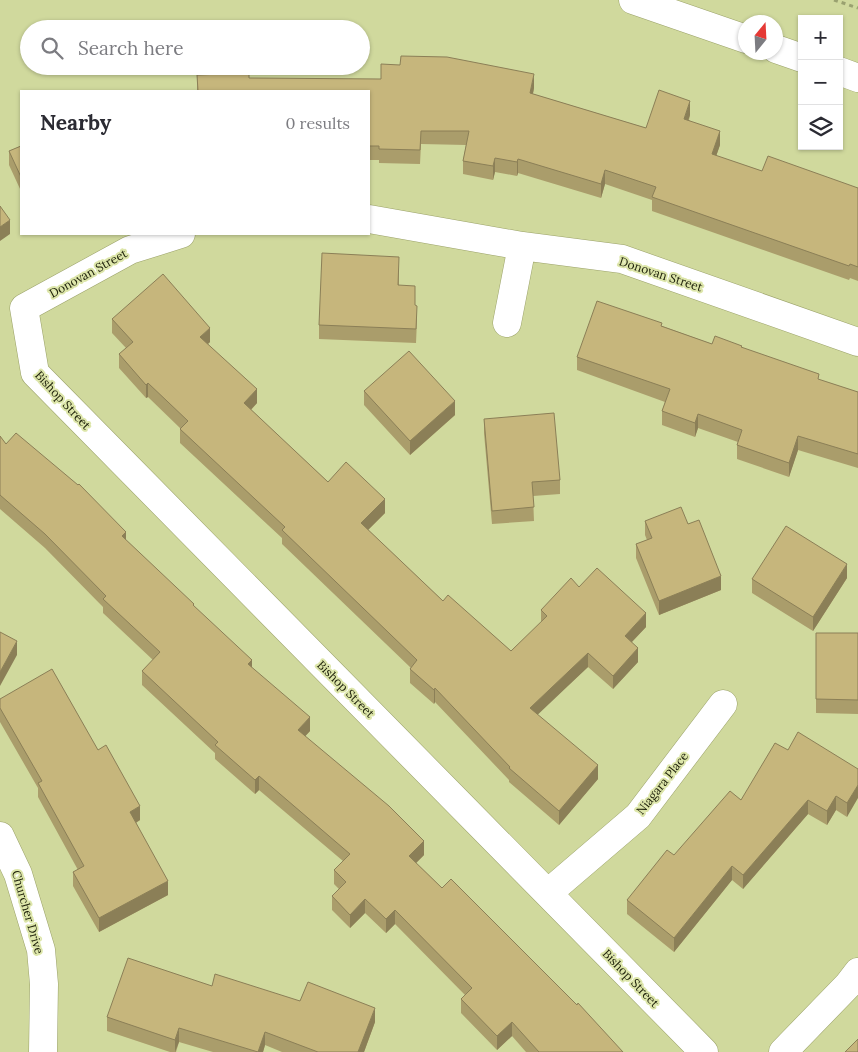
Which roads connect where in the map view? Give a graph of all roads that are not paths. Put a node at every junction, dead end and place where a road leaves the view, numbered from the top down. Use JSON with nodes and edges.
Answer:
{"nodes":[{"id":1,"x":633,"y":0,"type":"edge"},
{"id":2,"x":738,"y":35,"type":"edge"},
{"id":3,"x":783,"y":51,"type":"edge"},
{"id":4,"x":798,"y":57,"type":"edge"},
{"id":5,"x":843,"y":72,"type":"edge"},
{"id":6,"x":858,"y":78,"type":"edge"},
{"id":7,"x":370,"y":219,"type":"edge"},
{"id":8,"x":178,"y":235,"type":"edge"},
{"id":9,"x":522,"y":246,"type":"junction"},
{"id":10,"x":24,"y":308,"type":"joint"},
{"id":11,"x":507,"y":323,"type":"dead end"},
{"id":12,"x":858,"y":342,"type":"edge"},
{"id":13,"x":723,"y":704,"type":"dead end"},
{"id":14,"x":0,"y":836,"type":"edge"},
{"id":15,"x":548,"y":893,"type":"junction"},
{"id":16,"x":858,"y":972,"type":"edge"},
{"id":17,"x":44,"y":1052,"type":"edge"},
{"id":18,"x":704,"y":1052,"type":"edge"},
{"id":19,"x":783,"y":1052,"type":"edge"}],
"edges":[{"from":1,"to":2,"type":"street"},
{"from":3,"to":4,"type":"street"},
{"from":5,"to":6,"type":"street"},
{"from":7,"to":9,"type":"street","name":"Donovan Street"},
{"from":8,"to":10,"type":"street","name":"Donovan Street"},
{"from":9,"to":11,"type":"street"},
{"from":9,"to":12,"type":"street","name":"Donovan Street"},
{"from":10,"to":15,"type":"street","name":"Bishop Street"},
{"from":13,"to":15,"type":"street","name":"Niagara Place"},
{"from":14,"to":17,"type":"street","name":"Churcher Drive"},
{"from":15,"to":18,"type":"street","name":"Bishop Street"},
{"from":16,"to":19,"type":"street"}]}
